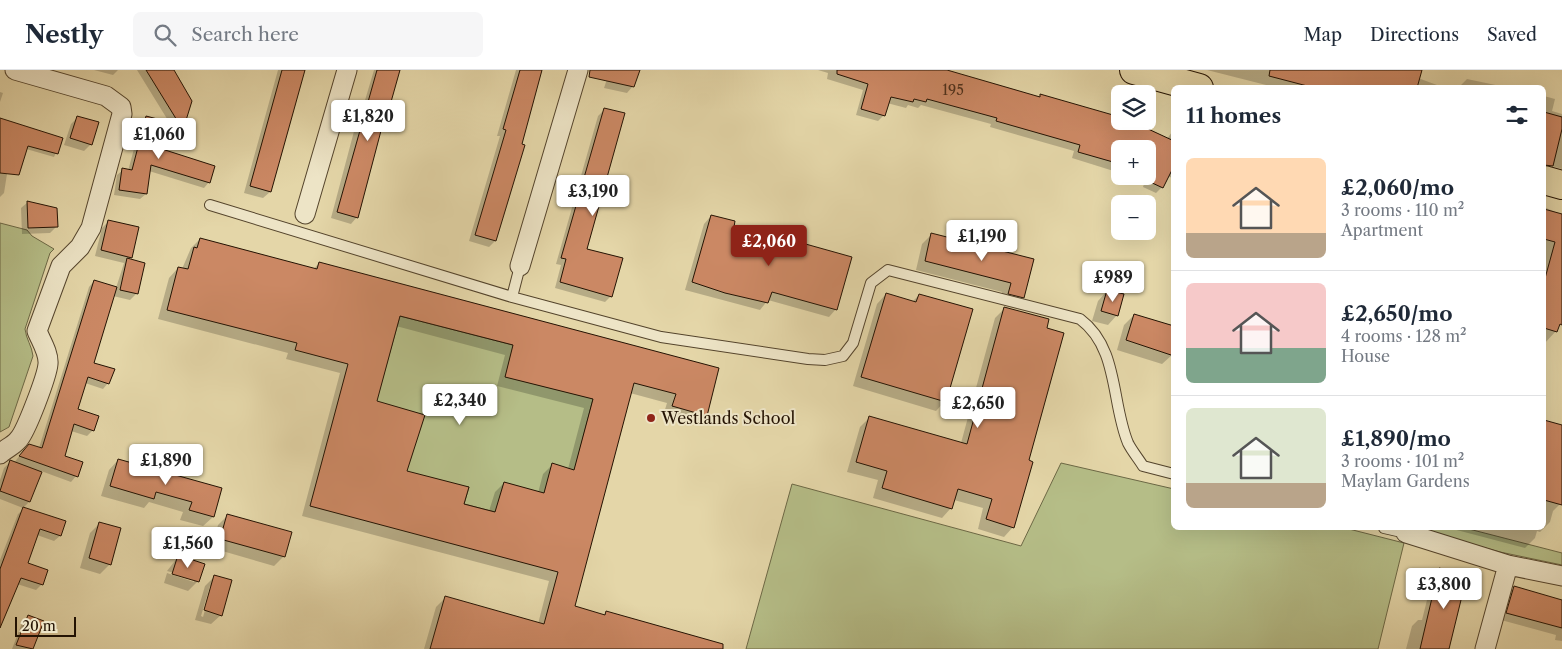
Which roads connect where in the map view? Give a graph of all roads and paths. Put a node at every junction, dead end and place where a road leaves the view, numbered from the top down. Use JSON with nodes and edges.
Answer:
{"nodes":[{"id":1,"x":15,"y":70,"type":"edge"},
{"id":2,"x":347,"y":70,"type":"edge"},
{"id":3,"x":578,"y":70,"type":"edge"},
{"id":4,"x":1134,"y":70,"type":"edge"},
{"id":5,"x":1188,"y":85,"type":"edge"},
{"id":6,"x":1546,"y":181,"type":"edge"},
{"id":7,"x":1562,"y":185,"type":"edge"},
{"id":8,"x":210,"y":205,"type":"dead end"},
{"id":9,"x":305,"y":214,"type":"dead end"},
{"id":10,"x":520,"y":266,"type":"joint"},
{"id":11,"x":512,"y":297,"type":"junction"},
{"id":12,"x":0,"y":454,"type":"edge"},
{"id":13,"x":1171,"y":473,"type":"edge"},
{"id":14,"x":1393,"y":530,"type":"edge"},
{"id":15,"x":1406,"y":533,"type":"joint"},
{"id":16,"x":1508,"y":565,"type":"junction"},
{"id":17,"x":1562,"y":576,"type":"edge"},
{"id":18,"x":1484,"y":649,"type":"edge"}],
"edges":[{"from":1,"to":12,"type":"street"},
{"from":2,"to":9,"type":"street"},
{"from":3,"to":10,"type":"street"},
{"from":4,"to":5,"type":"main road"},
{"from":6,"to":7,"type":"main road"},
{"from":8,"to":11,"type":"lane"},
{"from":10,"to":11,"type":"lane"},
{"from":11,"to":13,"type":"lane"},
{"from":14,"to":15,"type":"lane"},
{"from":15,"to":16,"type":"street"},
{"from":16,"to":17,"type":"street"},
{"from":16,"to":18,"type":"street"}]}
